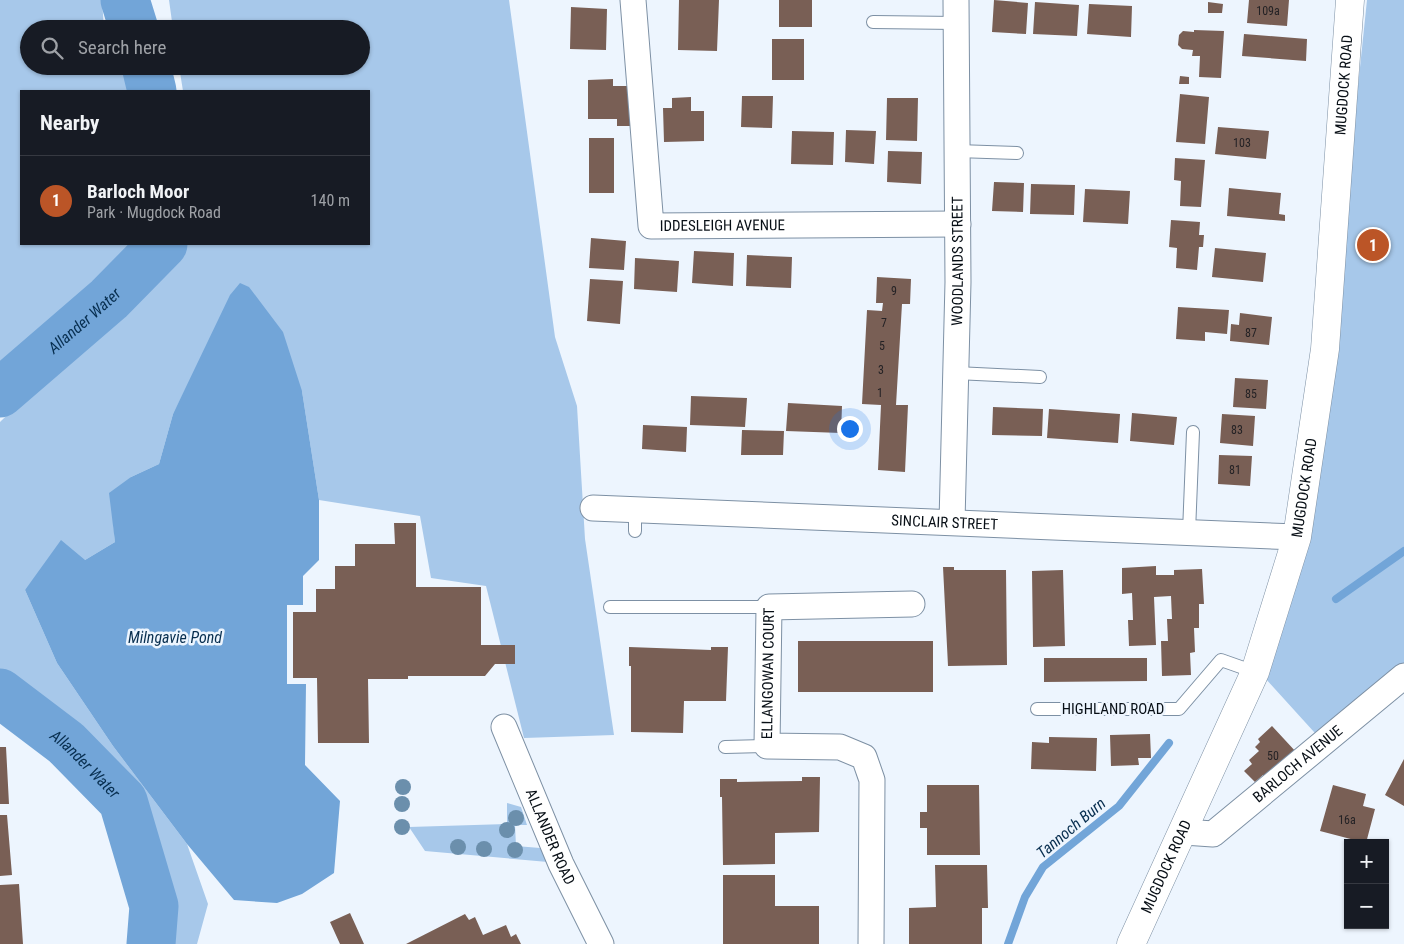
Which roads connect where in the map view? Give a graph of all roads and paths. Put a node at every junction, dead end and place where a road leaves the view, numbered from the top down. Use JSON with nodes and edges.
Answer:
{"nodes":[{"id":1,"x":633,"y":0,"type":"edge"},
{"id":2,"x":1350,"y":0,"type":"edge"},
{"id":3,"x":956,"y":11,"type":"edge"},
{"id":4,"x":873,"y":22,"type":"dead end"},
{"id":5,"x":957,"y":151,"type":"junction"},
{"id":6,"x":1017,"y":153,"type":"dead end"},
{"id":7,"x":958,"y":224,"type":"junction"},
{"id":8,"x":956,"y":373,"type":"junction"},
{"id":9,"x":1040,"y":377,"type":"dead end"},
{"id":10,"x":1193,"y":432,"type":"dead end"},
{"id":11,"x":593,"y":508,"type":"dead end"},
{"id":12,"x":952,"y":522,"type":"junction"},
{"id":13,"x":1190,"y":532,"type":"junction"},
{"id":14,"x":1297,"y":537,"type":"junction"},
{"id":15,"x":912,"y":604,"type":"dead end"},
{"id":16,"x":610,"y":607,"type":"dead end"},
{"id":17,"x":769,"y":607,"type":"junction"},
{"id":18,"x":1255,"y":672,"type":"junction"},
{"id":19,"x":1404,"y":676,"type":"edge"},
{"id":20,"x":1037,"y":709,"type":"dead end"},
{"id":21,"x":504,"y":727,"type":"dead end"},
{"id":22,"x":767,"y":746,"type":"junction"},
{"id":23,"x":725,"y":747,"type":"dead end"},
{"id":24,"x":1184,"y":832,"type":"junction"},
{"id":25,"x":601,"y":944,"type":"edge"},
{"id":26,"x":870,"y":944,"type":"edge"},
{"id":27,"x":1131,"y":944,"type":"edge"}],
"edges":[{"from":1,"to":7,"type":"street","name":"IDDESLEIGH AVENUE"},
{"from":2,"to":14,"type":"street","name":"MUGDOCK ROAD"},
{"from":3,"to":4,"type":"lane"},
{"from":3,"to":5,"type":"street","name":"WOODLANDS STREET"},
{"from":5,"to":6,"type":"lane"},
{"from":5,"to":7,"type":"street","name":"WOODLANDS STREET"},
{"from":7,"to":8,"type":"street","name":"WOODLANDS STREET"},
{"from":8,"to":9,"type":"lane"},
{"from":8,"to":12,"type":"street","name":"WOODLANDS STREET"},
{"from":10,"to":13,"type":"lane"},
{"from":11,"to":12,"type":"street","name":"SINCLAIR STREET"},
{"from":12,"to":13,"type":"street","name":"SINCLAIR STREET"},
{"from":13,"to":14,"type":"street","name":"SINCLAIR STREET"},
{"from":14,"to":18,"type":"street","name":"MUGDOCK ROAD"},
{"from":15,"to":17,"type":"street","name":"ELLANGOWAN COURT"},
{"from":16,"to":17,"type":"lane"},
{"from":17,"to":22,"type":"street","name":"ELLANGOWAN COURT"},
{"from":18,"to":20,"type":"lane","name":"HIGHLAND ROAD"},
{"from":18,"to":24,"type":"street","name":"MUGDOCK ROAD"},
{"from":19,"to":24,"type":"street","name":"BARLOCH AVENUE"},
{"from":21,"to":25,"type":"street","name":"ALLANDER ROAD"},
{"from":22,"to":23,"type":"lane"},
{"from":22,"to":26,"type":"street","name":"ELLANGOWAN COURT"},
{"from":24,"to":27,"type":"street","name":"MUGDOCK ROAD"}]}
